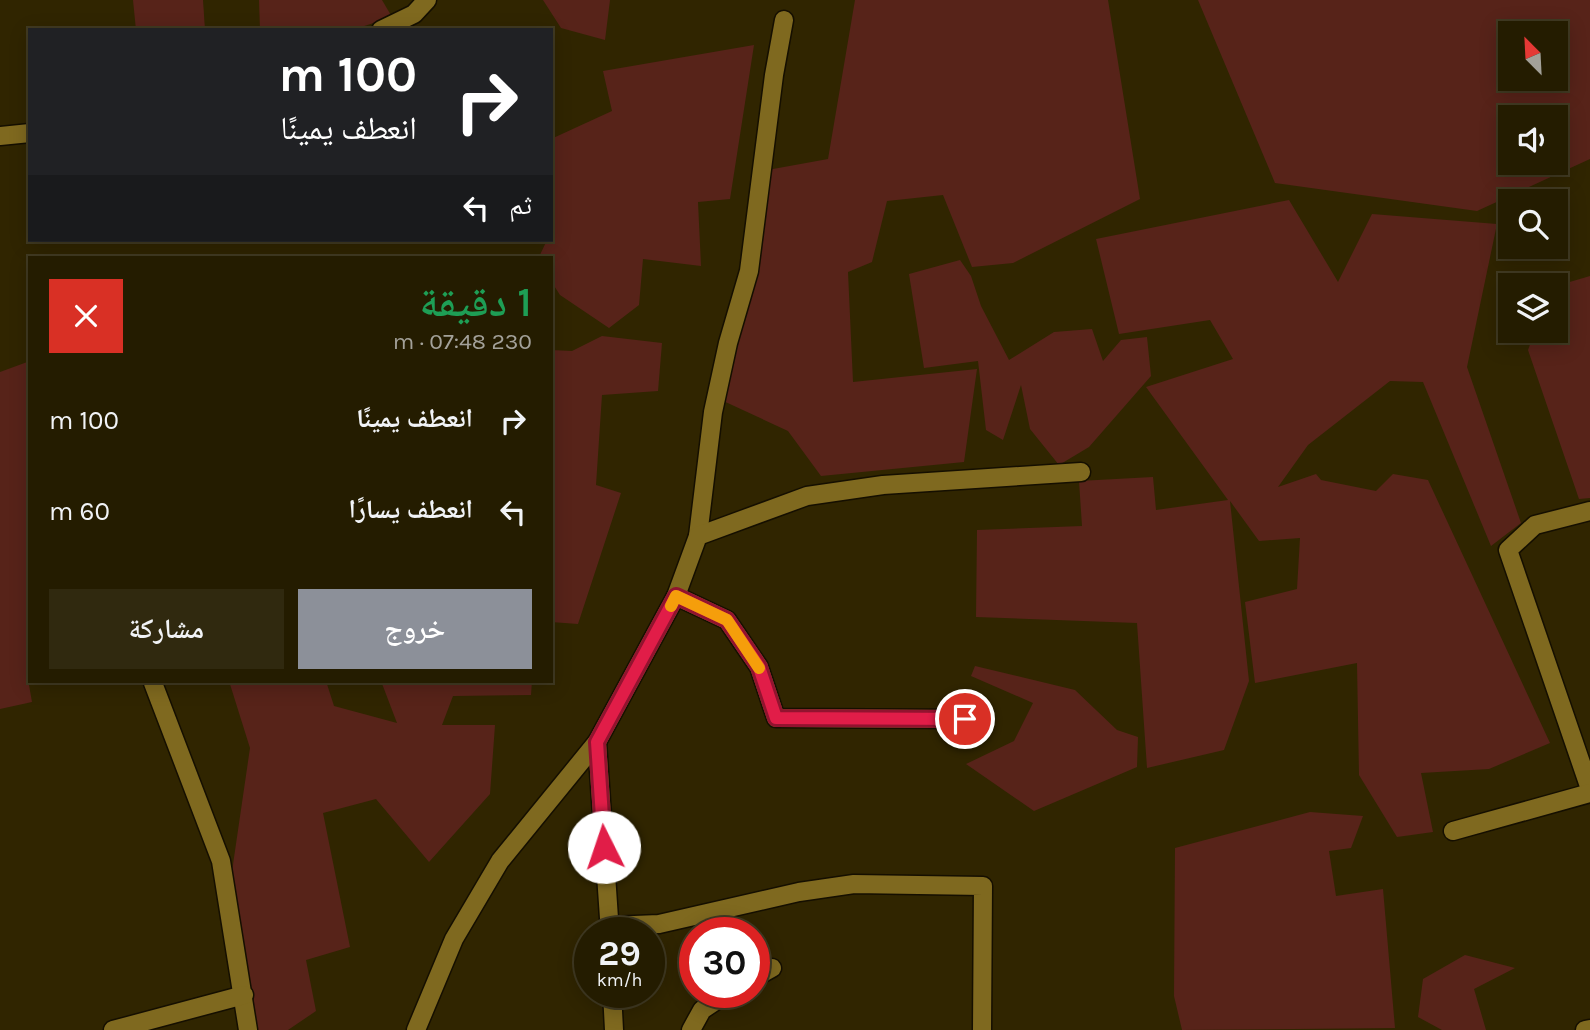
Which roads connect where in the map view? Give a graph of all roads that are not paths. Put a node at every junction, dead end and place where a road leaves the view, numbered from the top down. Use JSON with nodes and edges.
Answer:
{"nodes":[{"id":1,"x":427,"y":0,"type":"edge"},
{"id":2,"x":784,"y":20,"type":"dead end"},
{"id":3,"x":385,"y":28,"type":"edge"},
{"id":4,"x":28,"y":134,"type":"edge"},
{"id":5,"x":0,"y":136,"type":"edge"},
{"id":6,"x":1081,"y":472,"type":"dead end"},
{"id":7,"x":1590,"y":510,"type":"edge"},
{"id":8,"x":698,"y":536,"type":"junction"},
{"id":9,"x":676,"y":596,"type":"junction"},
{"id":10,"x":153,"y":683,"type":"dead end"},
{"id":11,"x":965,"y":719,"type":"dead end"},
{"id":12,"x":597,"y":742,"type":"junction"},
{"id":13,"x":1590,"y":791,"type":"edge"},
{"id":14,"x":1453,"y":831,"type":"dead end"},
{"id":15,"x":609,"y":917,"type":"edge"},
{"id":16,"x":665,"y":923,"type":"edge"},
{"id":17,"x":244,"y":995,"type":"junction"},
{"id":18,"x":613,"y":1008,"type":"edge"},
{"id":19,"x":705,"y":1008,"type":"edge"},
{"id":20,"x":113,"y":1030,"type":"edge"},
{"id":21,"x":248,"y":1030,"type":"edge"},
{"id":22,"x":416,"y":1030,"type":"edge"},
{"id":23,"x":614,"y":1030,"type":"edge"},
{"id":24,"x":691,"y":1030,"type":"edge"},
{"id":25,"x":982,"y":1030,"type":"edge"}],
"edges":[{"from":1,"to":3,"type":"street"},
{"from":2,"to":8,"type":"street"},
{"from":4,"to":5,"type":"street"},
{"from":6,"to":8,"type":"street"},
{"from":7,"to":13,"type":"street"},
{"from":8,"to":9,"type":"street"},
{"from":9,"to":11,"type":"street"},
{"from":9,"to":12,"type":"street"},
{"from":10,"to":17,"type":"street"},
{"from":12,"to":15,"type":"street"},
{"from":12,"to":22,"type":"street"},
{"from":13,"to":14,"type":"street"},
{"from":16,"to":25,"type":"street"},
{"from":17,"to":20,"type":"street"},
{"from":17,"to":21,"type":"street"},
{"from":18,"to":23,"type":"street"},
{"from":19,"to":24,"type":"street"}]}
